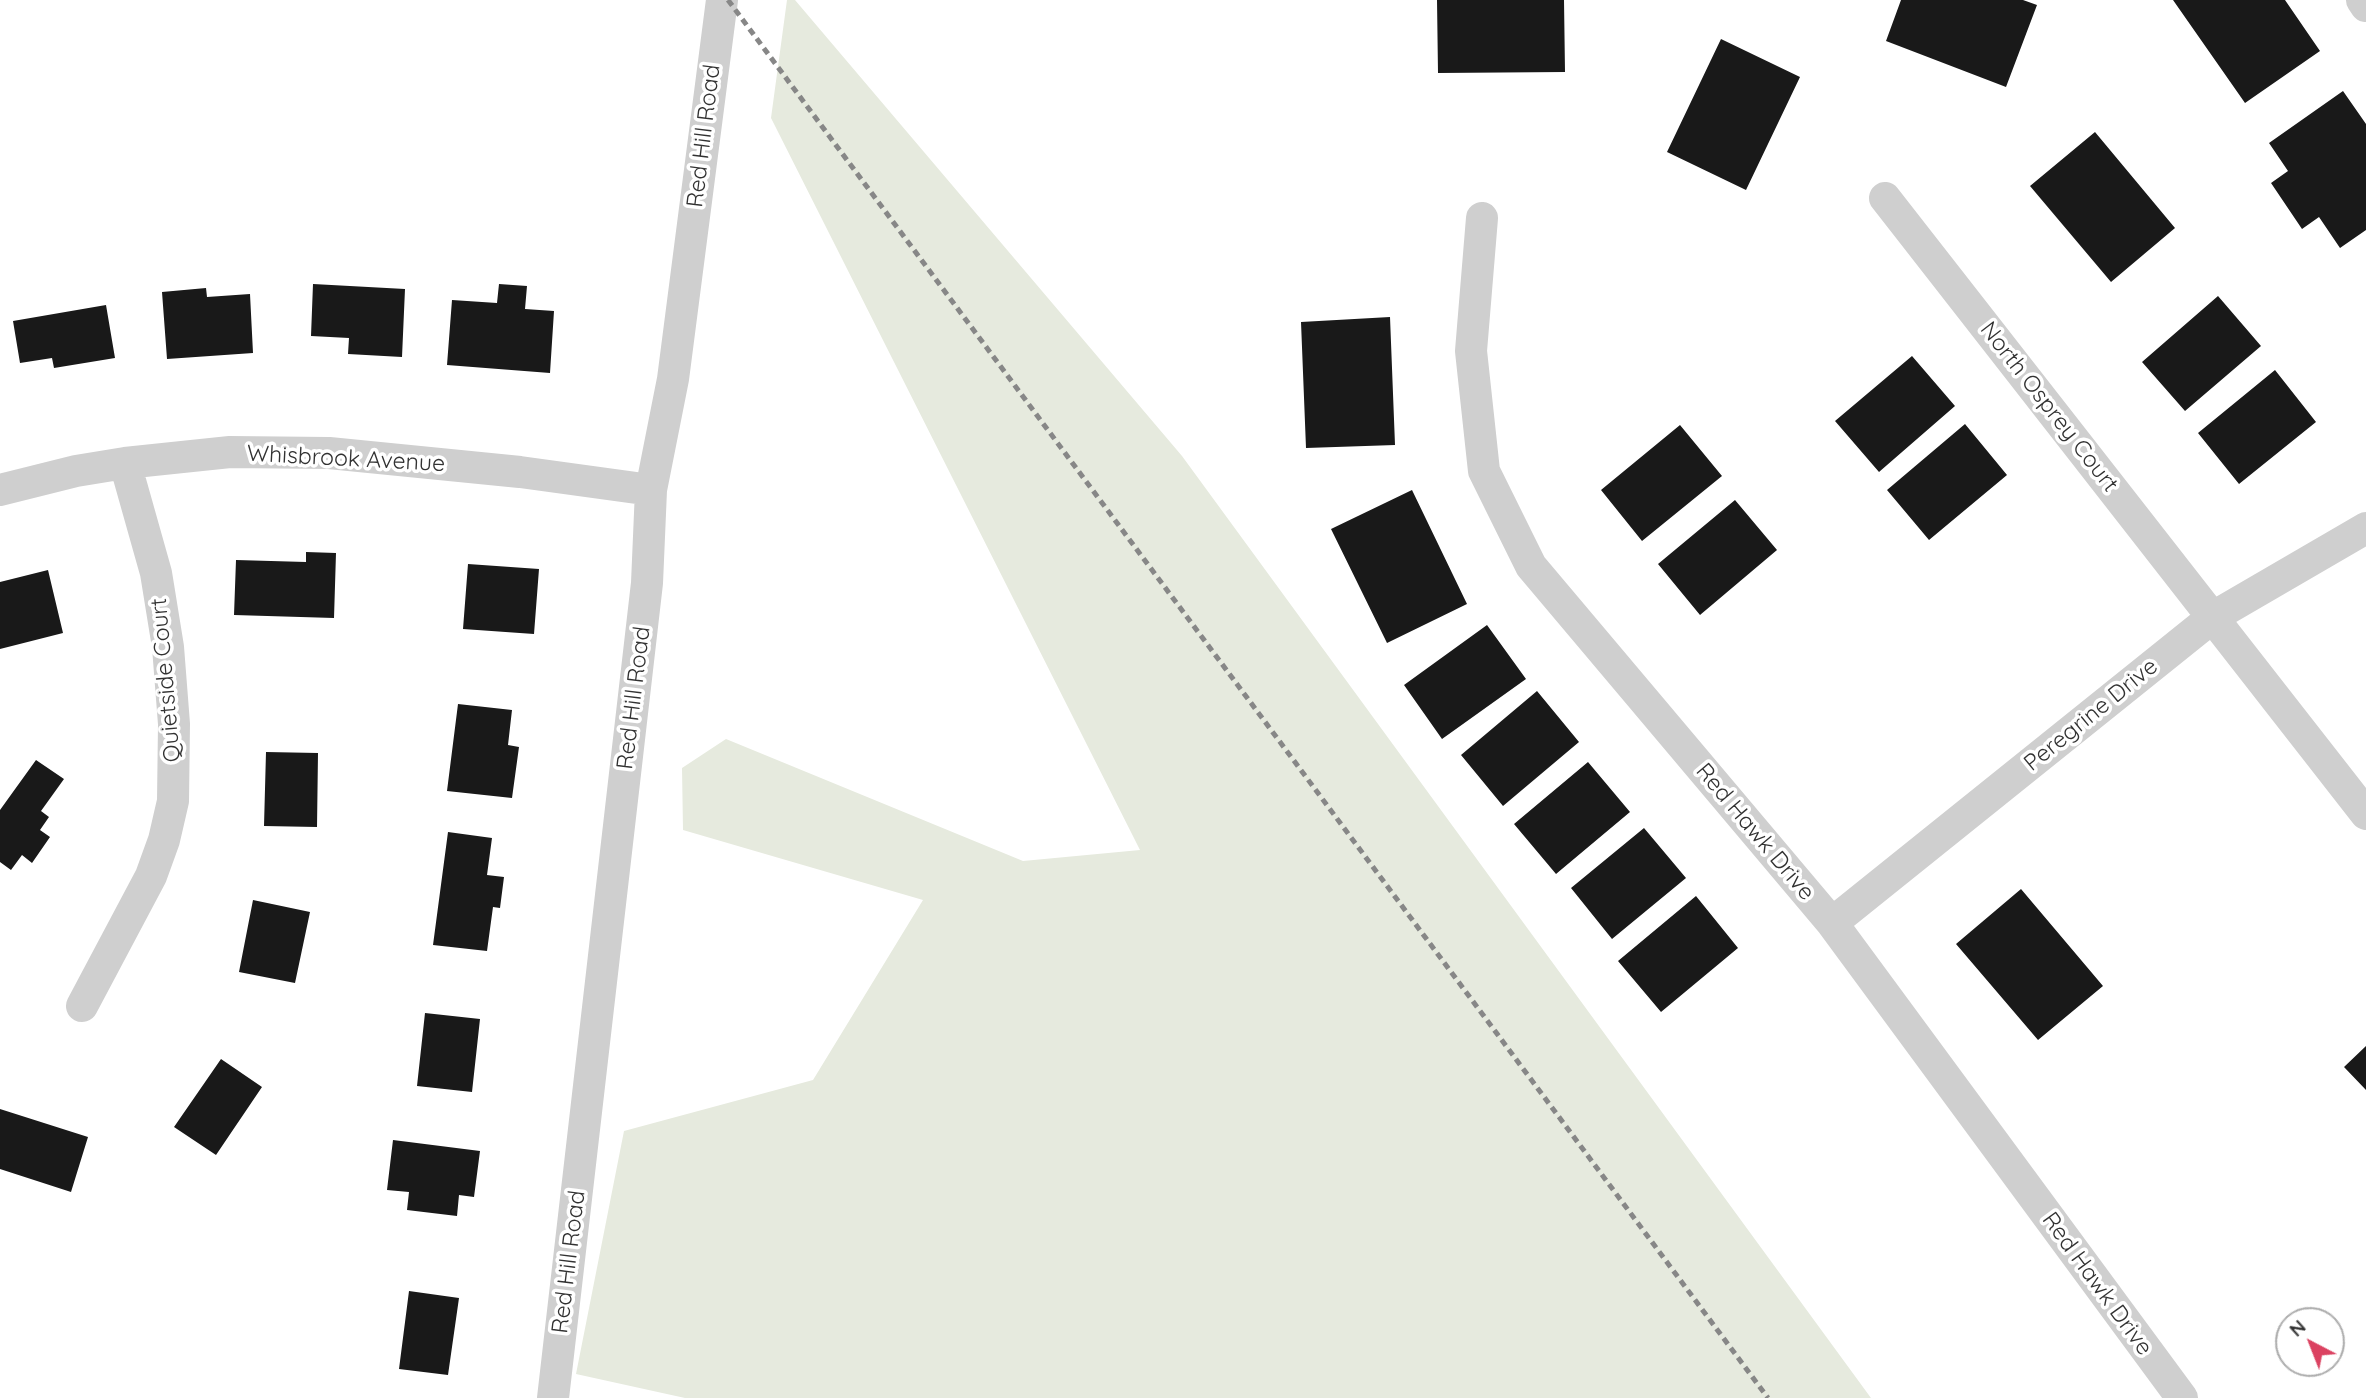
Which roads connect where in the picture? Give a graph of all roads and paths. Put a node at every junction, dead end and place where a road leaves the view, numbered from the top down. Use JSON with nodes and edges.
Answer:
{"nodes":[{"id":1,"x":722,"y":0,"type":"edge"},
{"id":2,"x":2362,"y":0,"type":"edge"},
{"id":3,"x":2366,"y":6,"type":"edge"},
{"id":4,"x":1885,"y":198,"type":"dead end"},
{"id":5,"x":1482,"y":218,"type":"dead end"},
{"id":6,"x":125,"y":463,"type":"junction"},
{"id":7,"x":0,"y":490,"type":"edge"},
{"id":8,"x":652,"y":490,"type":"junction"},
{"id":9,"x":2366,"y":528,"type":"edge"},
{"id":10,"x":2213,"y":617,"type":"junction"},
{"id":11,"x":2366,"y":814,"type":"edge"},
{"id":12,"x":1832,"y":923,"type":"junction"},
{"id":13,"x":82,"y":1006,"type":"dead end"},
{"id":14,"x":553,"y":1398,"type":"edge"},
{"id":15,"x":2182,"y":1398,"type":"edge"}],
"edges":[{"from":1,"to":8,"type":"street","name":"Red Hill Road"},
{"from":2,"to":3,"type":"street"},
{"from":4,"to":10,"type":"street","name":"North Osprey Court"},
{"from":5,"to":12,"type":"street","name":"Red Hawk Drive"},
{"from":6,"to":7,"type":"street","name":"Whisbrook Avenue"},
{"from":6,"to":8,"type":"street","name":"Whisbrook Avenue"},
{"from":6,"to":13,"type":"street","name":"Quietside Court"},
{"from":8,"to":14,"type":"street","name":"Red Hill Road"},
{"from":9,"to":10,"type":"street","name":"Peregrine Drive"},
{"from":10,"to":11,"type":"street","name":"North Osprey Court"},
{"from":10,"to":12,"type":"street","name":"Peregrine Drive"},
{"from":12,"to":15,"type":"street","name":"Red Hawk Drive"}]}
